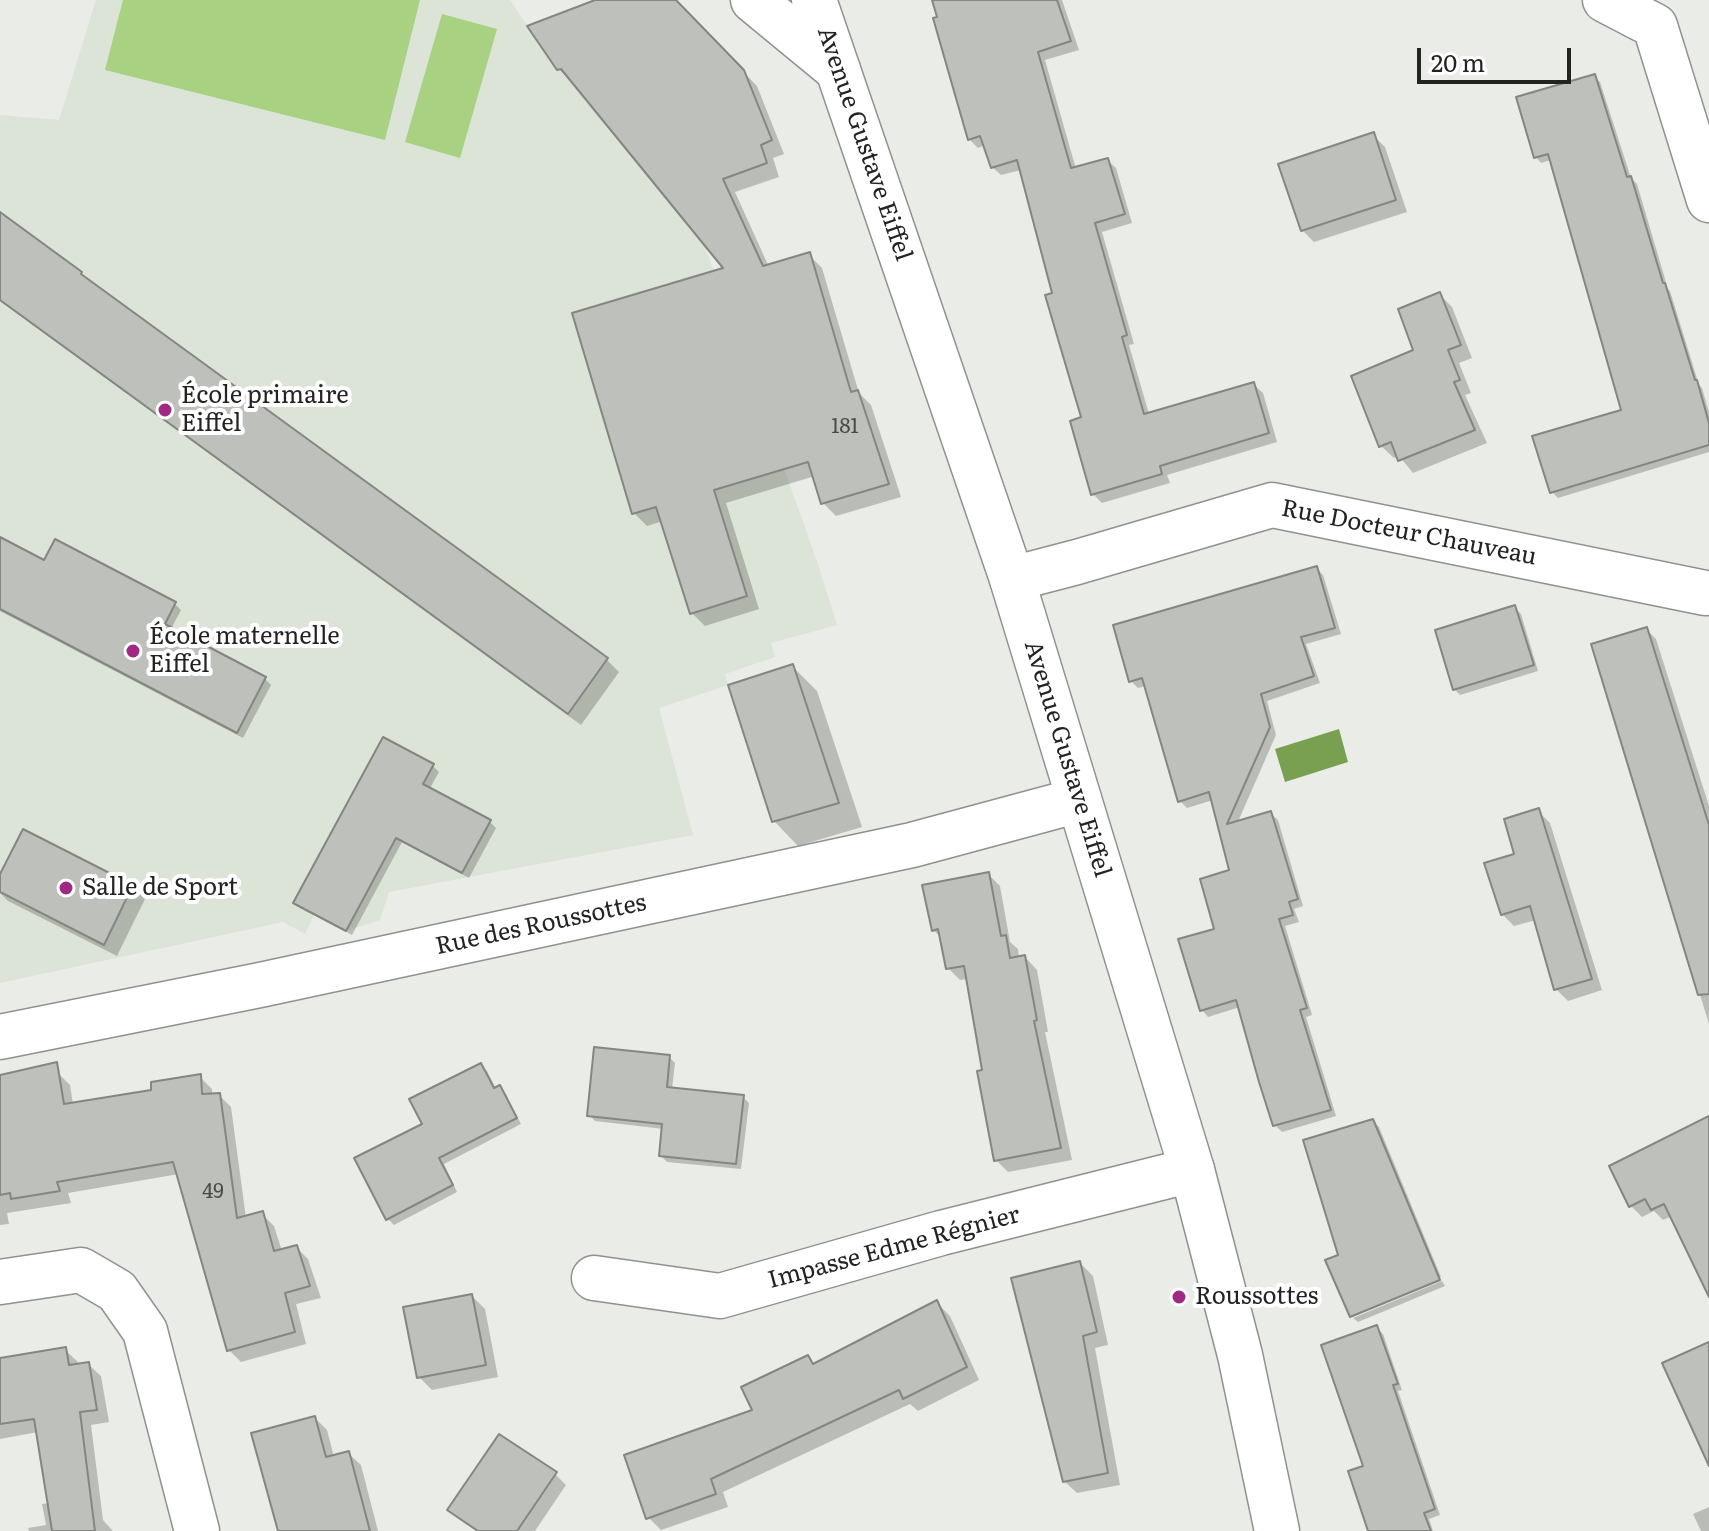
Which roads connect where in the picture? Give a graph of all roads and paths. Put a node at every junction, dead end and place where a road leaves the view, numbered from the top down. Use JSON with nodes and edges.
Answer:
{"nodes":[{"id":1,"x":753,"y":0,"type":"edge"},
{"id":2,"x":814,"y":0,"type":"edge"},
{"id":3,"x":1605,"y":0,"type":"edge"},
{"id":4,"x":838,"y":70,"type":"junction"},
{"id":5,"x":1709,"y":200,"type":"edge"},
{"id":6,"x":1012,"y":579,"type":"junction"},
{"id":7,"x":1708,"y":594,"type":"edge"},
{"id":8,"x":1079,"y":800,"type":"junction"},
{"id":9,"x":0,"y":1037,"type":"edge"},
{"id":10,"x":1192,"y":1170,"type":"junction"},
{"id":11,"x":594,"y":1278,"type":"dead end"},
{"id":12,"x":0,"y":1282,"type":"edge"},
{"id":13,"x":197,"y":1531,"type":"edge"},
{"id":14,"x":1277,"y":1531,"type":"edge"}],
"edges":[{"from":1,"to":4,"type":"street"},
{"from":2,"to":4,"type":"street","name":"Avenue Gustave Eiffel"},
{"from":3,"to":5,"type":"street"},
{"from":4,"to":6,"type":"street","name":"Avenue Gustave Eiffel"},
{"from":6,"to":7,"type":"street","name":"Rue Docteur Chauveau"},
{"from":6,"to":8,"type":"street","name":"Avenue Gustave Eiffel"},
{"from":8,"to":9,"type":"street","name":"Rue des Roussottes"},
{"from":8,"to":10,"type":"street","name":"Avenue Gustave Eiffel"},
{"from":10,"to":11,"type":"street","name":"Impasse Edme Régnier"},
{"from":10,"to":14,"type":"street","name":"Avenue Gustave Eiffel"},
{"from":12,"to":13,"type":"street"}]}
